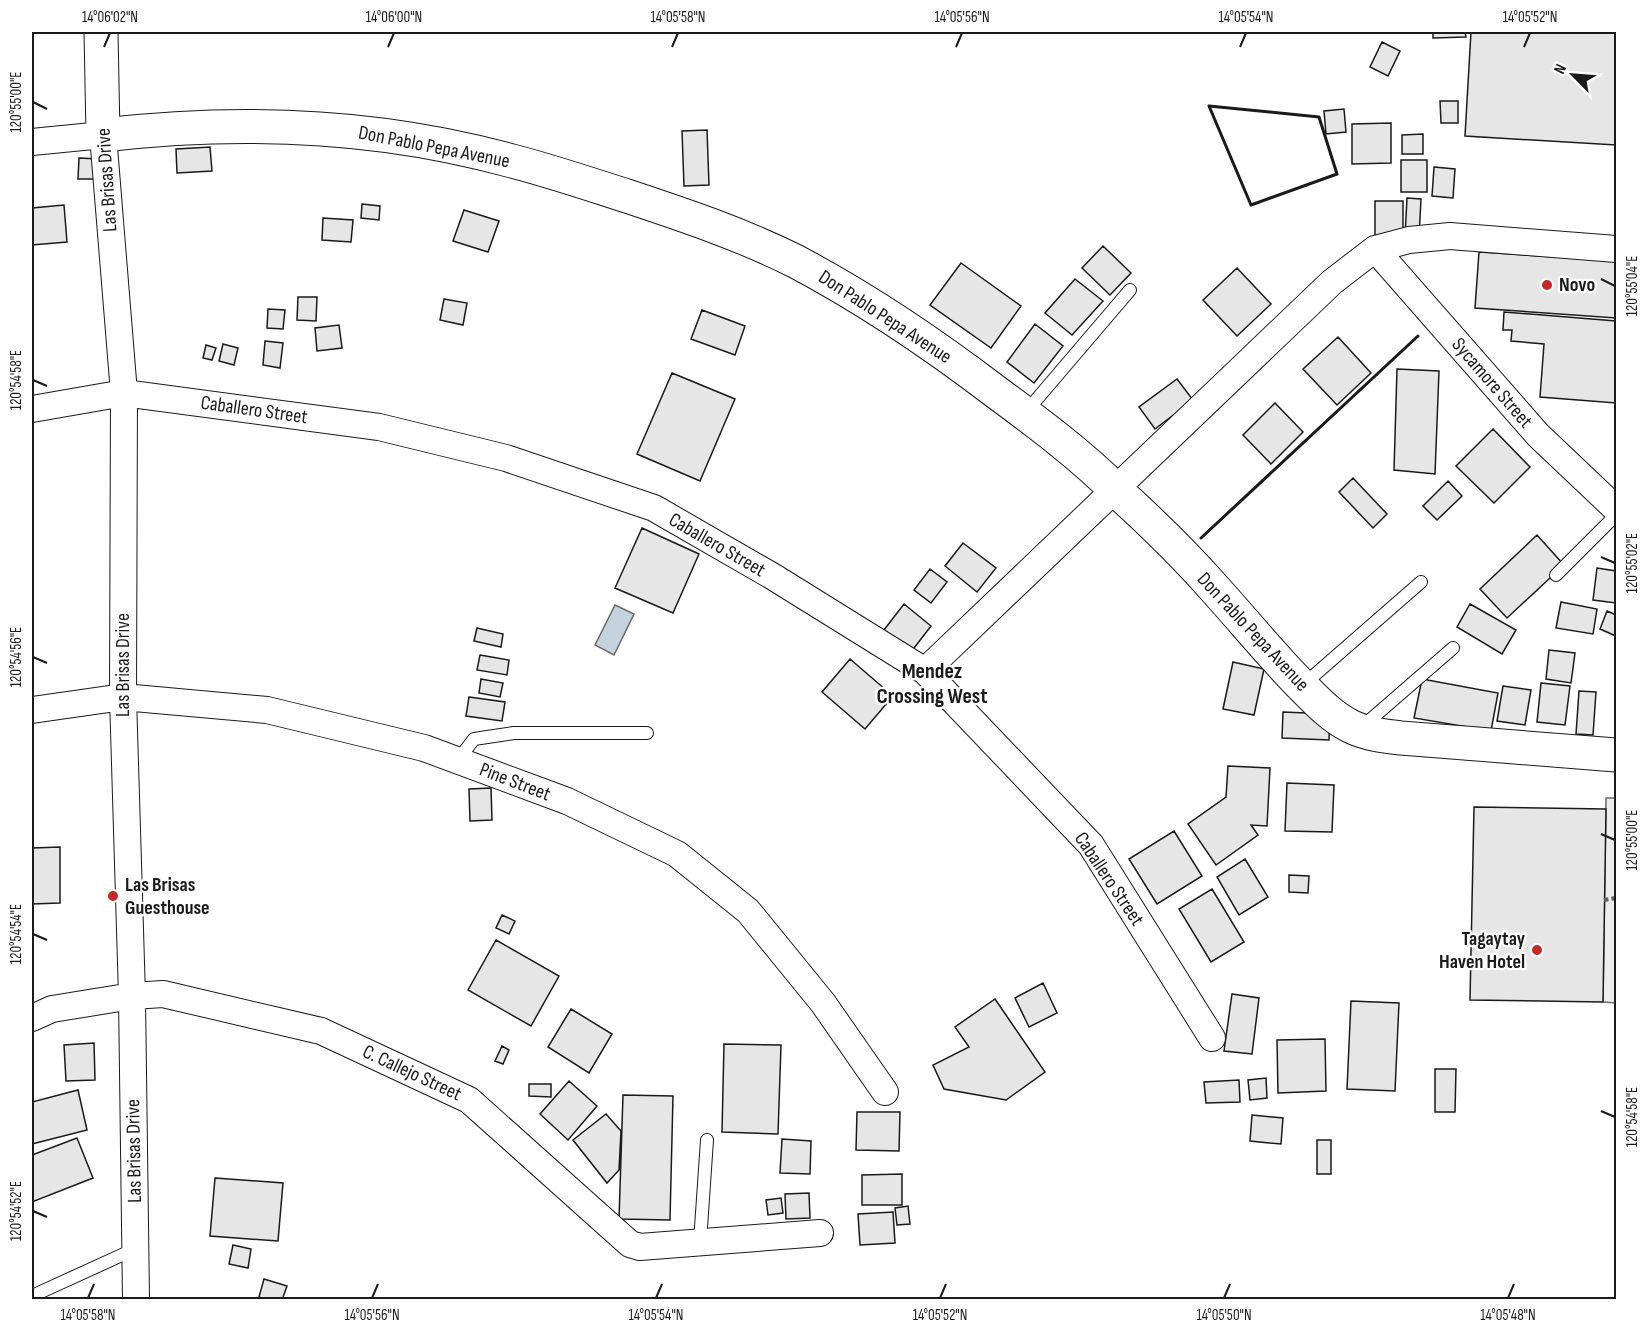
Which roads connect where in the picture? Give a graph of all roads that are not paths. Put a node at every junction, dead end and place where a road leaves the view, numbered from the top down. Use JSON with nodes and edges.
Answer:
{"nodes":[{"id":1,"x":100,"y":32,"type":"edge"},
{"id":2,"x":103,"y":135,"type":"junction"},
{"id":3,"x":32,"y":142,"type":"edge"},
{"id":4,"x":1375,"y":249,"type":"junction"},
{"id":5,"x":1617,"y":249,"type":"edge"},
{"id":6,"x":1130,"y":290,"type":"dead end"},
{"id":7,"x":124,"y":393,"type":"junction"},
{"id":8,"x":32,"y":409,"type":"edge"},
{"id":9,"x":1025,"y":413,"type":"junction"},
{"id":10,"x":1116,"y":490,"type":"junction"},
{"id":11,"x":1617,"y":510,"type":"edge"},
{"id":12,"x":1617,"y":515,"type":"edge"},
{"id":13,"x":1556,"y":575,"type":"dead end"},
{"id":14,"x":1420,"y":582,"type":"dead end"},
{"id":15,"x":1453,"y":648,"type":"dead end"},
{"id":16,"x":925,"y":671,"type":"junction"},
{"id":17,"x":1302,"y":686,"type":"junction"},
{"id":18,"x":123,"y":697,"type":"junction"},
{"id":19,"x":32,"y":710,"type":"edge"},
{"id":20,"x":1359,"y":730,"type":"junction"},
{"id":21,"x":647,"y":733,"type":"dead end"},
{"id":22,"x":1617,"y":755,"type":"edge"},
{"id":23,"x":458,"y":760,"type":"junction"},
{"id":24,"x":132,"y":996,"type":"junction"},
{"id":25,"x":32,"y":1018,"type":"edge"},
{"id":26,"x":1212,"y":1038,"type":"dead end"},
{"id":27,"x":885,"y":1092,"type":"dead end"},
{"id":28,"x":707,"y":1140,"type":"dead end"},
{"id":29,"x":820,"y":1233,"type":"dead end"},
{"id":30,"x":700,"y":1242,"type":"junction"},
{"id":31,"x":135,"y":1249,"type":"junction"},
{"id":32,"x":32,"y":1296,"type":"edge"},
{"id":33,"x":136,"y":1299,"type":"edge"}],
"edges":[{"from":1,"to":2,"type":"street","name":"Las Brisas Drive"},
{"from":2,"to":3,"type":"street","name":"Don Pablo Pepa Avenue"},
{"from":2,"to":7,"type":"street","name":"Las Brisas Drive"},
{"from":2,"to":9,"type":"street","name":"Don Pablo Pepa Avenue"},
{"from":4,"to":5,"type":"street"},
{"from":4,"to":10,"type":"street"},
{"from":4,"to":11,"type":"street","name":"Sycamore Street"},
{"from":6,"to":9,"type":"lane"},
{"from":7,"to":8,"type":"street","name":"Caballero Street"},
{"from":7,"to":16,"type":"street","name":"Caballero Street"},
{"from":7,"to":18,"type":"street","name":"Las Brisas Drive"},
{"from":9,"to":10,"type":"street","name":"Don Pablo Pepa Avenue"},
{"from":10,"to":16,"type":"street"},
{"from":10,"to":17,"type":"street","name":"Don Pablo Pepa Avenue"},
{"from":12,"to":13,"type":"lane"},
{"from":14,"to":17,"type":"lane"},
{"from":15,"to":20,"type":"lane"},
{"from":16,"to":26,"type":"street","name":"Caballero Street"},
{"from":17,"to":20,"type":"street","name":"Don Pablo Pepa Avenue"},
{"from":18,"to":19,"type":"street","name":"Pine Street"},
{"from":18,"to":23,"type":"street","name":"Pine Street"},
{"from":18,"to":24,"type":"street","name":"Las Brisas Drive"},
{"from":20,"to":22,"type":"street","name":"Don Pablo Pepa Avenue"},
{"from":21,"to":23,"type":"lane"},
{"from":23,"to":27,"type":"street","name":"Pine Street"},
{"from":24,"to":25,"type":"street","name":"C. Callejo Street"},
{"from":24,"to":30,"type":"street","name":"C. Callejo Street"},
{"from":24,"to":31,"type":"street","name":"Las Brisas Drive"},
{"from":28,"to":30,"type":"lane"},
{"from":29,"to":30,"type":"street","name":"C. Callejo Street"},
{"from":31,"to":32,"type":"lane"},
{"from":31,"to":33,"type":"street","name":"Las Brisas Drive"}]}
